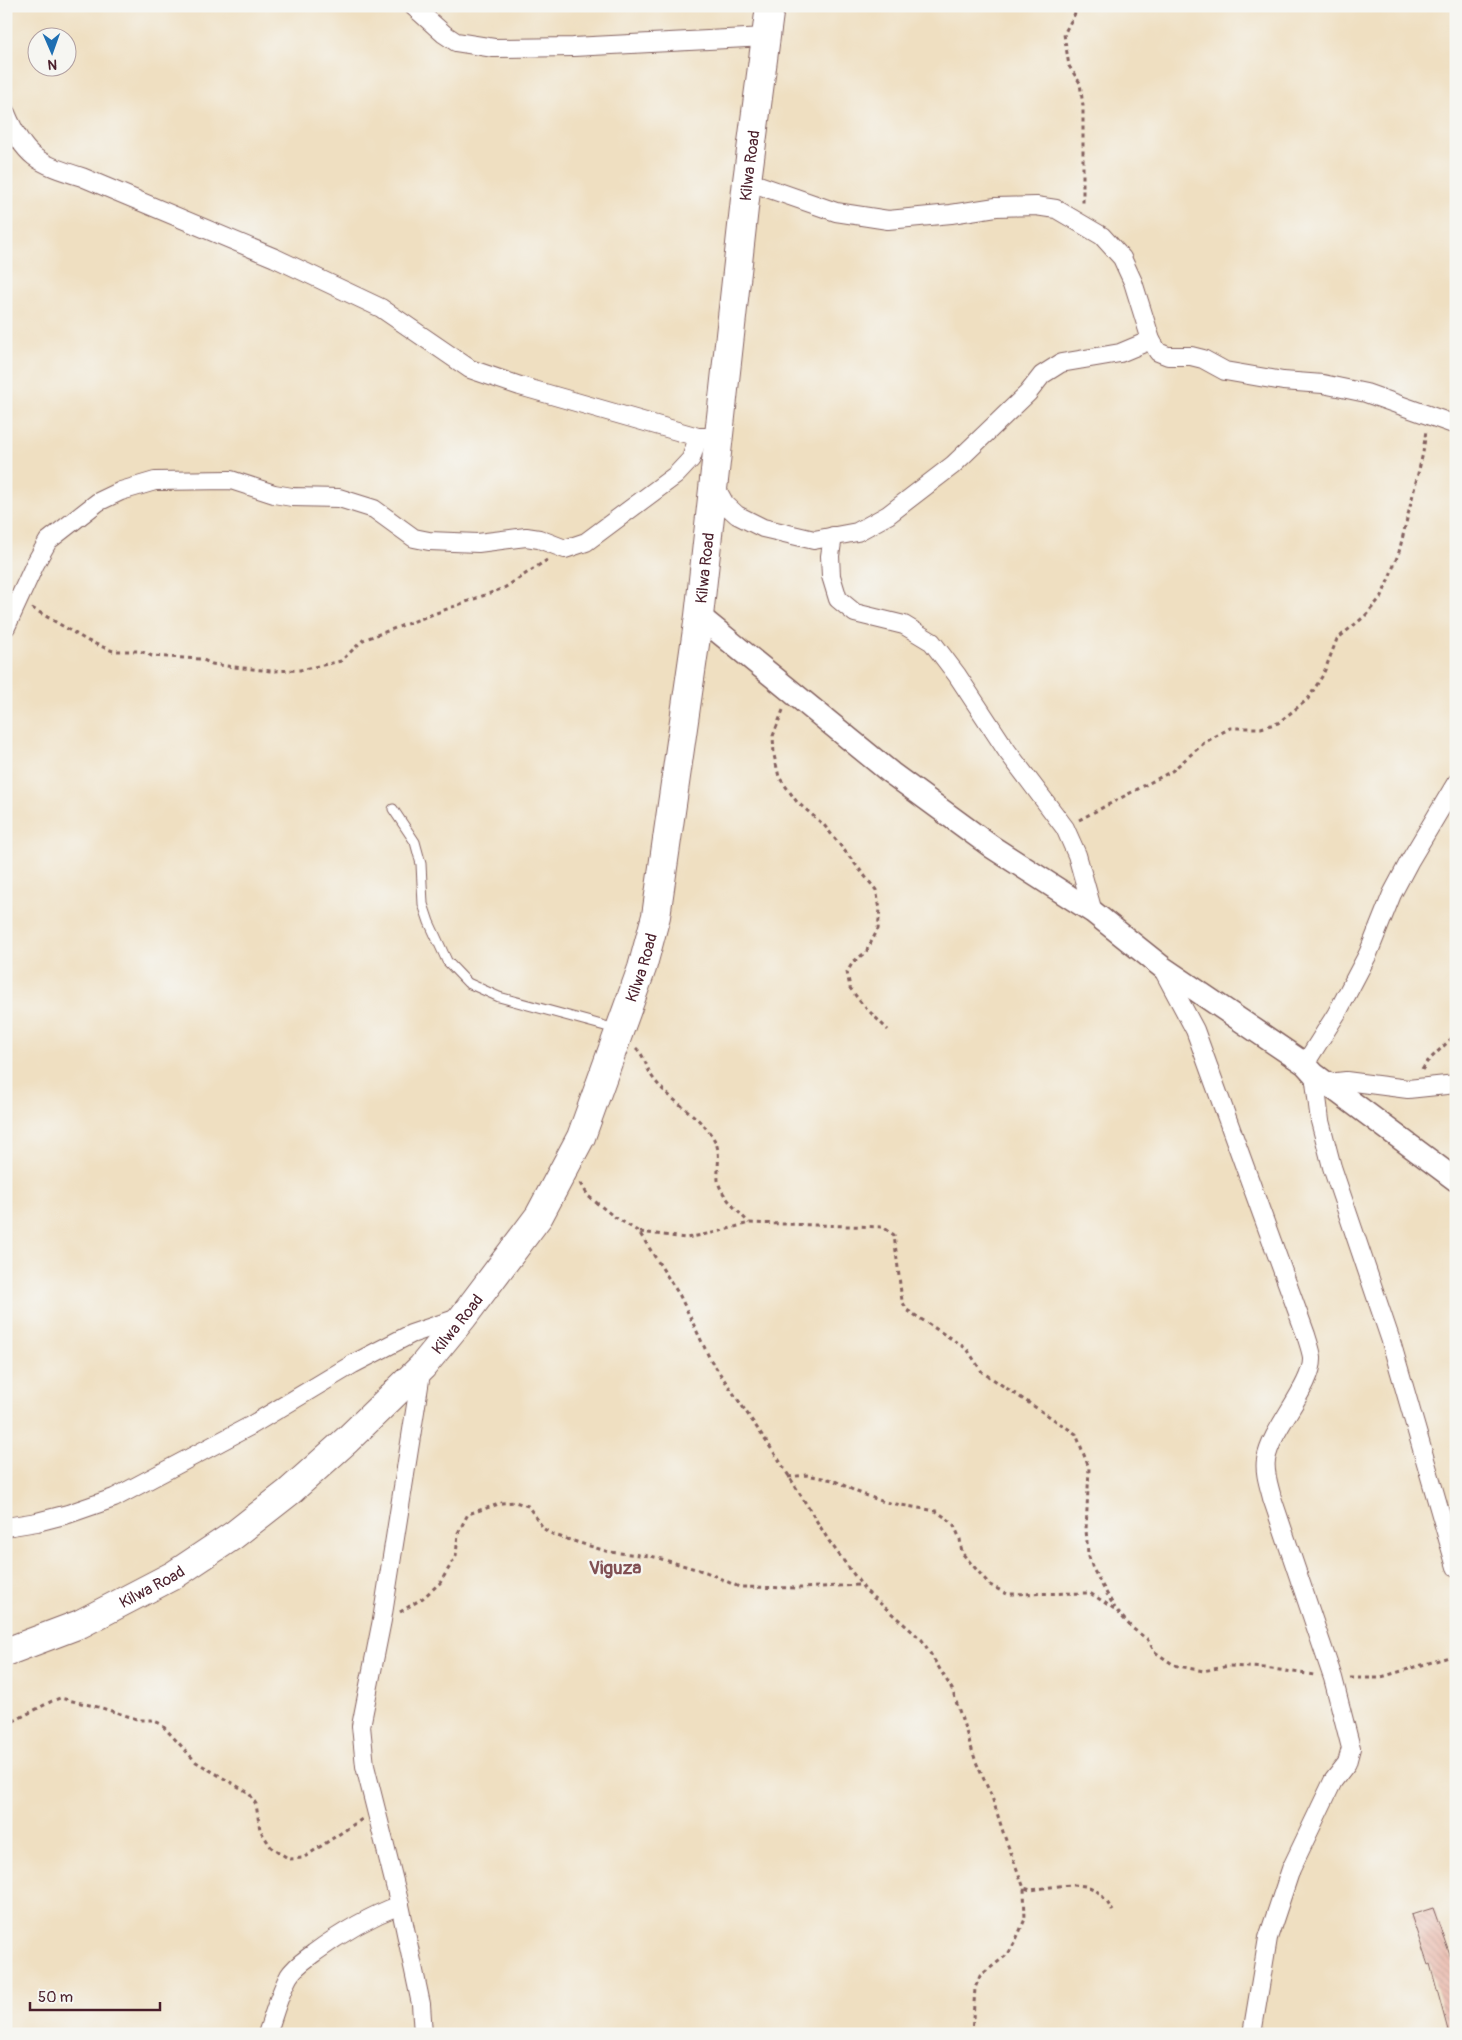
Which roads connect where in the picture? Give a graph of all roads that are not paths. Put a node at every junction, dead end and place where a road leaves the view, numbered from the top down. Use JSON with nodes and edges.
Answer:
{"nodes":[{"id":1,"x":412,"y":6,"type":"edge"},
{"id":2,"x":770,"y":6,"type":"edge"},
{"id":3,"x":766,"y":37,"type":"junction"},
{"id":4,"x":6,"y":113,"type":"edge"},
{"id":5,"x":747,"y":181,"type":"junction"},
{"id":6,"x":1151,"y":340,"type":"junction"},
{"id":7,"x":1456,"y":425,"type":"edge"},
{"id":8,"x":708,"y":437,"type":"junction"},
{"id":9,"x":714,"y":484,"type":"junction"},
{"id":10,"x":833,"y":536,"type":"junction"},
{"id":11,"x":699,"y":616,"type":"junction"},
{"id":12,"x":6,"y":627,"type":"edge"},
{"id":13,"x":1456,"y":783,"type":"edge"},
{"id":14,"x":393,"y":809,"type":"dead end"},
{"id":15,"x":1093,"y":912,"type":"junction"},
{"id":16,"x":1162,"y":968,"type":"junction"},
{"id":17,"x":618,"y":1030,"type":"junction"},
{"id":18,"x":1316,"y":1073,"type":"junction"},
{"id":19,"x":1456,"y":1084,"type":"edge"},
{"id":20,"x":1456,"y":1180,"type":"edge"},
{"id":21,"x":463,"y":1316,"type":"junction"},
{"id":22,"x":422,"y":1367,"type":"junction"},
{"id":23,"x":6,"y":1527,"type":"edge"},
{"id":24,"x":1456,"y":1567,"type":"edge"},
{"id":25,"x":6,"y":1652,"type":"edge"},
{"id":26,"x":400,"y":1905,"type":"junction"},
{"id":27,"x":267,"y":2034,"type":"edge"},
{"id":28,"x":423,"y":2034,"type":"edge"},
{"id":29,"x":1252,"y":2034,"type":"edge"}],
"edges":[{"from":1,"to":3,"type":"street"},
{"from":2,"to":3,"type":"highway","name":"Kilwa Road"},
{"from":3,"to":5,"type":"highway","name":"Kilwa Road"},
{"from":4,"to":8,"type":"street"},
{"from":5,"to":6,"type":"street"},
{"from":5,"to":8,"type":"highway","name":"Kilwa Road"},
{"from":6,"to":7,"type":"street"},
{"from":6,"to":10,"type":"street"},
{"from":8,"to":9,"type":"highway","name":"Kilwa Road"},
{"from":8,"to":12,"type":"street"},
{"from":9,"to":10,"type":"street"},
{"from":9,"to":11,"type":"highway","name":"Kilwa Road"},
{"from":10,"to":15,"type":"street"},
{"from":11,"to":15,"type":"street"},
{"from":11,"to":17,"type":"highway","name":"Kilwa Road"},
{"from":13,"to":18,"type":"street"},
{"from":14,"to":17,"type":"lane"},
{"from":15,"to":16,"type":"street"},
{"from":16,"to":18,"type":"street"},
{"from":16,"to":29,"type":"street"},
{"from":17,"to":21,"type":"highway","name":"Kilwa Road"},
{"from":18,"to":19,"type":"street"},
{"from":18,"to":20,"type":"street"},
{"from":18,"to":24,"type":"street"},
{"from":21,"to":22,"type":"highway","name":"Kilwa Road"},
{"from":21,"to":23,"type":"street"},
{"from":22,"to":25,"type":"highway","name":"Kilwa Road"},
{"from":22,"to":26,"type":"street"},
{"from":26,"to":27,"type":"street"},
{"from":26,"to":28,"type":"street"}]}
